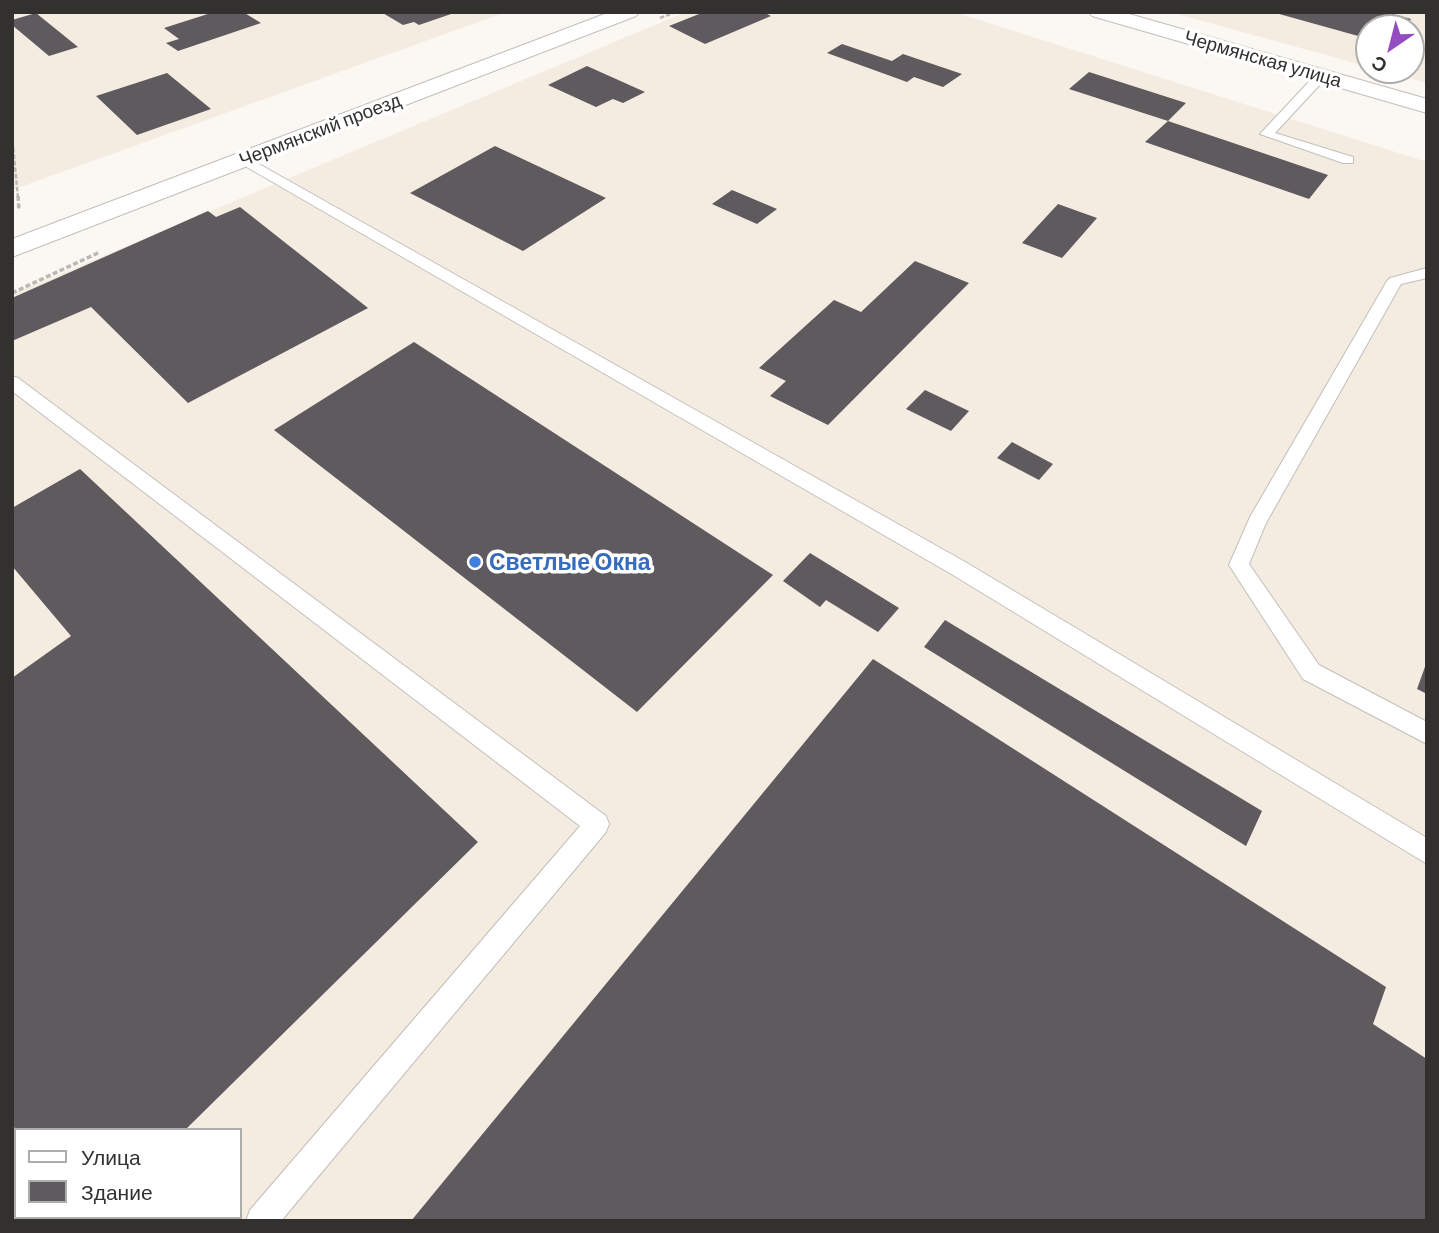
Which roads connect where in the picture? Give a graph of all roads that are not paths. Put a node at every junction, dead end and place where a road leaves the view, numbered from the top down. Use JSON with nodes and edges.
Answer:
{"nodes":[{"id":1,"x":629,"y":12,"type":"edge"},
{"id":2,"x":1099,"y":12,"type":"edge"},
{"id":3,"x":1322,"y":75,"type":"junction"},
{"id":4,"x":1427,"y":106,"type":"edge"},
{"id":5,"x":243,"y":159,"type":"junction"},
{"id":6,"x":1348,"y":160,"type":"dead end"},
{"id":7,"x":12,"y":249,"type":"edge"},
{"id":8,"x":1427,"y":273,"type":"edge"},
{"id":9,"x":14,"y":384,"type":"edge"},
{"id":10,"x":1427,"y":734,"type":"edge"},
{"id":11,"x":1427,"y":852,"type":"edge"},
{"id":12,"x":261,"y":1221,"type":"edge"}],
"edges":[{"from":1,"to":5,"type":"street","name":"Чермянский проезд"},
{"from":2,"to":3,"type":"street","name":"Чермянская улица"},
{"from":3,"to":4,"type":"street","name":"Чермянская улица"},
{"from":3,"to":6,"type":"lane"},
{"from":5,"to":7,"type":"street","name":"Чермянский проезд"},
{"from":5,"to":11,"type":"lane"},
{"from":8,"to":10,"type":"lane"},
{"from":9,"to":12,"type":"lane"}]}
